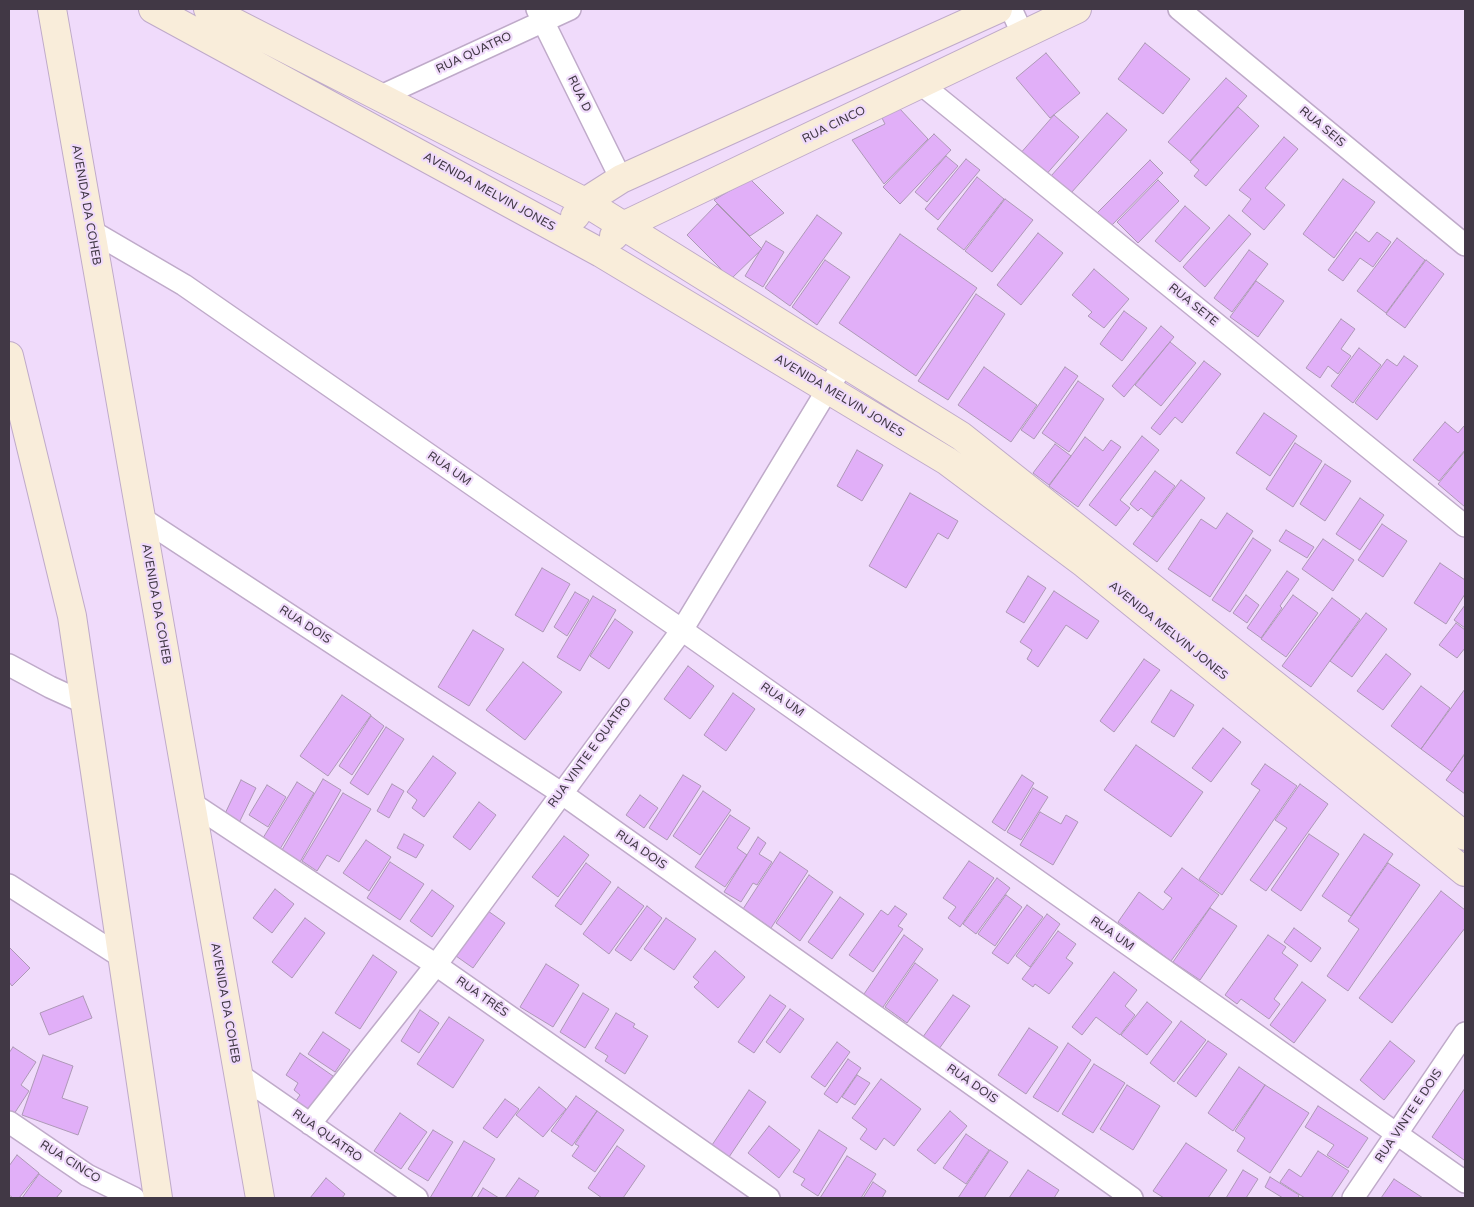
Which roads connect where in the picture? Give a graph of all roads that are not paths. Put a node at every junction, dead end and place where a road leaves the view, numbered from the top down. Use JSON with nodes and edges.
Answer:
{"nodes":[{"id":1,"x":52,"y":9,"type":"edge"},
{"id":2,"x":153,"y":9,"type":"edge"},
{"id":3,"x":208,"y":9,"type":"edge"},
{"id":4,"x":570,"y":9,"type":"edge"},
{"id":5,"x":998,"y":9,"type":"edge"},
{"id":6,"x":1011,"y":9,"type":"edge"},
{"id":7,"x":1077,"y":9,"type":"edge"},
{"id":8,"x":1179,"y":9,"type":"edge"},
{"id":9,"x":540,"y":15,"type":"edge"},
{"id":10,"x":1023,"y":34,"type":"junction"},
{"id":11,"x":921,"y":84,"type":"junction"},
{"id":12,"x":379,"y":97,"type":"junction"},
{"id":13,"x":621,"y":179,"type":"junction"},
{"id":14,"x":585,"y":202,"type":"junction"},
{"id":15,"x":623,"y":226,"type":"junction"},
{"id":16,"x":90,"y":230,"type":"junction"},
{"id":17,"x":563,"y":233,"type":"junction"},
{"id":18,"x":1465,"y":245,"type":"edge"},
{"id":19,"x":601,"y":253,"type":"junction"},
{"id":20,"x":9,"y":356,"type":"edge"},
{"id":21,"x":843,"y":364,"type":"junction"},
{"id":22,"x":827,"y":389,"type":"junction"},
{"id":23,"x":140,"y":517,"type":"junction"},
{"id":24,"x":1465,"y":526,"type":"edge"},
{"id":25,"x":682,"y":630,"type":"junction"},
{"id":26,"x":9,"y":666,"type":"edge"},
{"id":27,"x":85,"y":703,"type":"junction"},
{"id":28,"x":561,"y":793,"type":"junction"},
{"id":29,"x":190,"y":802,"type":"junction"},
{"id":30,"x":1465,"y":836,"type":"edge"},
{"id":31,"x":1465,"y":872,"type":"edge"},
{"id":32,"x":9,"y":885,"type":"edge"},
{"id":33,"x":123,"y":958,"type":"junction"},
{"id":34,"x":436,"y":964,"type":"junction"},
{"id":35,"x":1465,"y":1033,"type":"edge"},
{"id":36,"x":237,"y":1073,"type":"junction"},
{"id":37,"x":9,"y":1122,"type":"edge"},
{"id":38,"x":310,"y":1124,"type":"junction"},
{"id":39,"x":1396,"y":1134,"type":"junction"},
{"id":40,"x":1465,"y":1182,"type":"edge"},
{"id":41,"x":134,"y":1198,"type":"edge"},
{"id":42,"x":158,"y":1198,"type":"edge"},
{"id":43,"x":260,"y":1198,"type":"edge"},
{"id":44,"x":417,"y":1198,"type":"edge"},
{"id":45,"x":769,"y":1198,"type":"edge"},
{"id":46,"x":1132,"y":1198,"type":"edge"},
{"id":47,"x":1352,"y":1198,"type":"edge"}],
"edges":[{"from":1,"to":16,"type":"main road","name":"AVENIDA DA COHEB"},
{"from":2,"to":17,"type":"main road","name":"AVENIDA MELVIN JONES"},
{"from":3,"to":12,"type":"main road","name":"AVENIDA MELVIN JONES"},
{"from":4,"to":9,"type":"street","name":"RUA QUATRO"},
{"from":5,"to":13,"type":"main road"},
{"from":6,"to":10,"type":"street"},
{"from":7,"to":10,"type":"main road","name":"RUA CINCO"},
{"from":8,"to":18,"type":"street","name":"RUA SEIS"},
{"from":9,"to":12,"type":"street","name":"RUA QUATRO"},
{"from":9,"to":13,"type":"street","name":"RUA D"},
{"from":10,"to":11,"type":"main road","name":"RUA CINCO"},
{"from":11,"to":15,"type":"main road","name":"RUA CINCO"},
{"from":11,"to":24,"type":"street","name":"RUA SETE"},
{"from":12,"to":14,"type":"main road","name":"AVENIDA MELVIN JONES"},
{"from":13,"to":14,"type":"main road"},
{"from":14,"to":15,"type":"main road","name":"AVENIDA MELVIN JONES"},
{"from":14,"to":17,"type":"main road"},
{"from":15,"to":19,"type":"main road","name":"RUA CINCO"},
{"from":15,"to":21,"type":"main road","name":"AVENIDA MELVIN JONES"},
{"from":16,"to":23,"type":"main road","name":"AVENIDA DA COHEB"},
{"from":16,"to":25,"type":"street","name":"RUA UM"},
{"from":17,"to":19,"type":"main road","name":"AVENIDA MELVIN JONES"},
{"from":19,"to":22,"type":"main road","name":"AVENIDA MELVIN JONES"},
{"from":20,"to":27,"type":"main road"},
{"from":21,"to":22,"type":"street","name":"RUA VINTE E QUATRO"},
{"from":21,"to":30,"type":"main road","name":"AVENIDA MELVIN JONES"},
{"from":22,"to":25,"type":"street","name":"RUA VINTE E QUATRO"},
{"from":22,"to":31,"type":"main road","name":"AVENIDA MELVIN JONES"},
{"from":23,"to":28,"type":"street","name":"RUA DOIS"},
{"from":23,"to":29,"type":"main road","name":"AVENIDA DA COHEB"},
{"from":25,"to":28,"type":"street","name":"RUA VINTE E QUATRO"},
{"from":25,"to":39,"type":"street","name":"RUA UM"},
{"from":26,"to":27,"type":"street"},
{"from":27,"to":33,"type":"main road"},
{"from":28,"to":34,"type":"street","name":"RUA VINTE E QUATRO"},
{"from":28,"to":46,"type":"street","name":"RUA DOIS"},
{"from":29,"to":34,"type":"street","name":"RUA TRÊS"},
{"from":29,"to":36,"type":"main road","name":"AVENIDA DA COHEB"},
{"from":32,"to":33,"type":"street"},
{"from":33,"to":42,"type":"main road"},
{"from":34,"to":38,"type":"street","name":"RUA VINTE E QUATRO"},
{"from":34,"to":45,"type":"street","name":"RUA TRÊS"},
{"from":35,"to":39,"type":"street","name":"RUA VINTE E DOIS"},
{"from":36,"to":38,"type":"street","name":"RUA QUATRO"},
{"from":36,"to":43,"type":"main road","name":"AVENIDA DA COHEB"},
{"from":37,"to":41,"type":"street","name":"RUA CINCO"},
{"from":38,"to":44,"type":"street","name":"RUA QUATRO"},
{"from":39,"to":40,"type":"street","name":"RUA UM"},
{"from":39,"to":47,"type":"street","name":"RUA VINTE E DOIS"}]}
